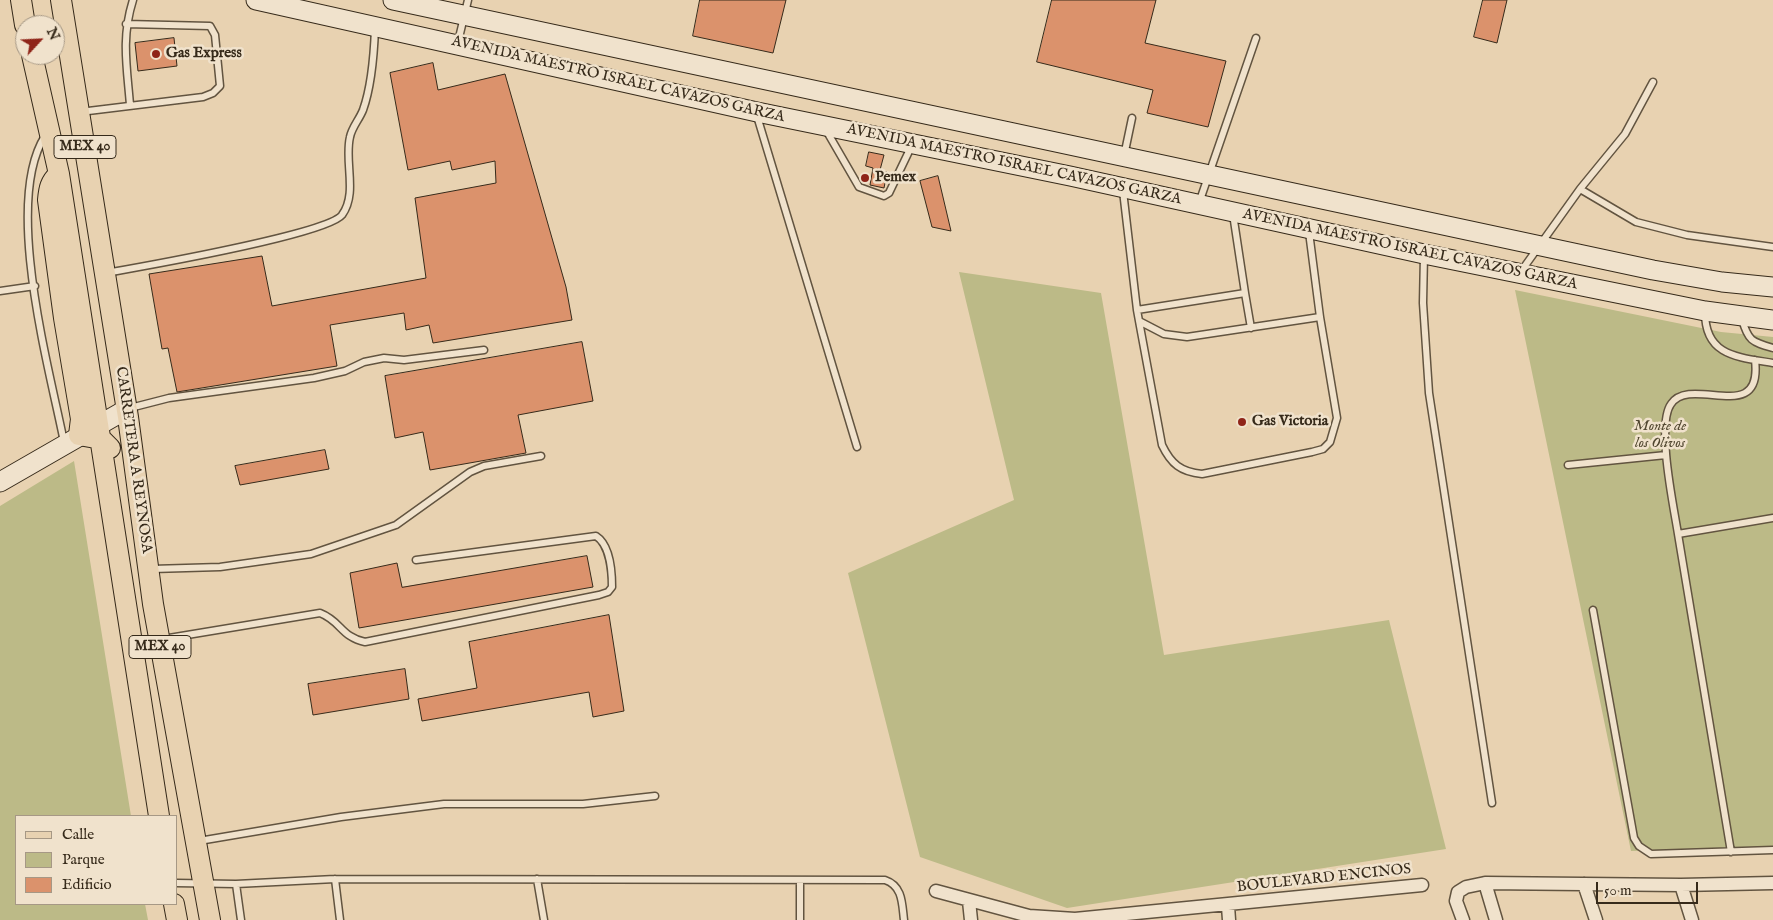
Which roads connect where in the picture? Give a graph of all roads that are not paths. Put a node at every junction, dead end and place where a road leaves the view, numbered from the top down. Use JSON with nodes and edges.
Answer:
{"nodes":[{"id":1,"x":21,"y":0,"type":"edge"},
{"id":2,"x":61,"y":0,"type":"edge"},
{"id":3,"x":68,"y":0,"type":"edge"},
{"id":4,"x":133,"y":0,"type":"edge"},
{"id":5,"x":256,"y":0,"type":"edge"},
{"id":6,"x":394,"y":0,"type":"edge"},
{"id":7,"x":466,"y":8,"type":"edge"},
{"id":8,"x":23,"y":15,"type":"edge"},
{"id":9,"x":64,"y":15,"type":"edge"},
{"id":10,"x":65,"y":21,"type":"joint"},
{"id":11,"x":126,"y":24,"type":"junction"},
{"id":12,"x":374,"y":27,"type":"junction"},
{"id":13,"x":1256,"y":38,"type":"dead end"},
{"id":14,"x":458,"y":44,"type":"junction"},
{"id":15,"x":34,"y":65,"type":"edge"},
{"id":16,"x":1653,"y":82,"type":"dead end"},
{"id":17,"x":130,"y":105,"type":"junction"},
{"id":18,"x":79,"y":112,"type":"junction"},
{"id":19,"x":756,"y":112,"type":"junction"},
{"id":20,"x":1132,"y":118,"type":"dead end"},
{"id":21,"x":823,"y":125,"type":"junction"},
{"id":22,"x":50,"y":128,"type":"junction"},
{"id":23,"x":996,"y":130,"type":"junction"},
{"id":24,"x":912,"y":144,"type":"junction"},
{"id":25,"x":1075,"y":148,"type":"junction"},
{"id":26,"x":1123,"y":158,"type":"junction"},
{"id":27,"x":990,"y":160,"type":"junction"},
{"id":28,"x":58,"y":174,"type":"junction"},
{"id":29,"x":1208,"y":175,"type":"junction"},
{"id":30,"x":1070,"y":176,"type":"junction"},
{"id":31,"x":1122,"y":187,"type":"junction"},
{"id":32,"x":1580,"y":189,"type":"junction"},
{"id":33,"x":1198,"y":204,"type":"junction"},
{"id":34,"x":1233,"y":212,"type":"junction"},
{"id":35,"x":1309,"y":228,"type":"junction"},
{"id":36,"x":1540,"y":246,"type":"junction"},
{"id":37,"x":1773,"y":247,"type":"edge"},
{"id":38,"x":1424,"y":254,"type":"junction"},
{"id":39,"x":105,"y":273,"type":"junction"},
{"id":40,"x":1520,"y":274,"type":"junction"},
{"id":41,"x":35,"y":286,"type":"junction"},
{"id":42,"x":1773,"y":287,"type":"edge"},
{"id":43,"x":0,"y":292,"type":"edge"},
{"id":44,"x":1245,"y":293,"type":"junction"},
{"id":45,"x":1137,"y":310,"type":"junction"},
{"id":46,"x":1705,"y":311,"type":"junction"},
{"id":47,"x":1741,"y":316,"type":"junction"},
{"id":48,"x":1320,"y":317,"type":"junction"},
{"id":49,"x":1773,"y":320,"type":"edge"},
{"id":50,"x":1139,"y":321,"type":"junction"},
{"id":51,"x":1251,"y":328,"type":"junction"},
{"id":52,"x":1773,"y":348,"type":"edge"},
{"id":53,"x":484,"y":350,"type":"dead end"},
{"id":54,"x":1755,"y":360,"type":"junction"},
{"id":55,"x":1773,"y":362,"type":"edge"},
{"id":56,"x":127,"y":409,"type":"junction"},
{"id":57,"x":100,"y":432,"type":"junction"},
{"id":58,"x":72,"y":440,"type":"junction"},
{"id":59,"x":857,"y":447,"type":"dead end"},
{"id":60,"x":1666,"y":455,"type":"junction"},
{"id":61,"x":541,"y":456,"type":"dead end"},
{"id":62,"x":1568,"y":465,"type":"dead end"},
{"id":63,"x":0,"y":482,"type":"edge"},
{"id":64,"x":1773,"y":518,"type":"edge"},
{"id":65,"x":1678,"y":534,"type":"junction"},
{"id":66,"x":416,"y":560,"type":"dead end"},
{"id":67,"x":148,"y":569,"type":"junction"},
{"id":68,"x":153,"y":604,"type":"junction"},
{"id":69,"x":1593,"y":610,"type":"dead end"},
{"id":70,"x":159,"y":640,"type":"junction"},
{"id":71,"x":655,"y":796,"type":"dead end"},
{"id":72,"x":1492,"y":803,"type":"dead end"},
{"id":73,"x":159,"y":815,"type":"edge"},
{"id":74,"x":195,"y":841,"type":"junction"},
{"id":75,"x":1773,"y":850,"type":"edge"},
{"id":76,"x":1731,"y":852,"type":"junction"},
{"id":77,"x":335,"y":879,"type":"junction"},
{"id":78,"x":537,"y":879,"type":"junction"},
{"id":79,"x":800,"y":880,"type":"junction"},
{"id":80,"x":1485,"y":883,"type":"junction"},
{"id":81,"x":178,"y":884,"type":"edge"},
{"id":82,"x":204,"y":884,"type":"junction"},
{"id":83,"x":236,"y":884,"type":"junction"},
{"id":84,"x":1584,"y":884,"type":"junction"},
{"id":85,"x":1773,"y":884,"type":"edge"},
{"id":86,"x":1422,"y":885,"type":"dead end"},
{"id":87,"x":1681,"y":885,"type":"junction"},
{"id":88,"x":936,"y":890,"type":"dead end"},
{"id":89,"x":969,"y":901,"type":"junction"},
{"id":90,"x":174,"y":905,"type":"edge"},
{"id":91,"x":1228,"y":906,"type":"junction"},
{"id":92,"x":176,"y":920,"type":"edge"},
{"id":93,"x":210,"y":920,"type":"edge"},
{"id":94,"x":241,"y":920,"type":"edge"},
{"id":95,"x":340,"y":920,"type":"edge"},
{"id":96,"x":544,"y":920,"type":"edge"},
{"id":97,"x":800,"y":920,"type":"edge"},
{"id":98,"x":904,"y":920,"type":"edge"},
{"id":99,"x":971,"y":920,"type":"edge"},
{"id":100,"x":1230,"y":920,"type":"edge"},
{"id":101,"x":1462,"y":920,"type":"edge"},
{"id":102,"x":1496,"y":920,"type":"edge"},
{"id":103,"x":1596,"y":920,"type":"edge"},
{"id":104,"x":1692,"y":920,"type":"edge"}],
"edges":[{"from":1,"to":8,"type":"main road"},
{"from":2,"to":9,"type":"main road","name":"CARRETERA A REYNOSA","number":"MEX 40"},
{"from":3,"to":10,"type":"main road"},
{"from":4,"to":11,"type":"lane"},
{"from":5,"to":12,"type":"main road","name":"AVENIDA MAESTRO ISRAEL CAVAZOS GARZA"},
{"from":6,"to":7,"type":"main road","name":"AVENIDA MAESTRO ISRAEL CAVAZOS GARZA"},
{"from":7,"to":14,"type":"lane"},
{"from":7,"to":23,"type":"main road","name":"AVENIDA MAESTRO ISRAEL CAVAZOS GARZA"},
{"from":10,"to":18,"type":"main road","name":"CARRETERA A REYNOSA","number":"MEX 40"},
{"from":11,"to":17,"type":"lane"},
{"from":11,"to":17,"type":"lane"},
{"from":12,"to":14,"type":"main road","name":"AVENIDA MAESTRO ISRAEL CAVAZOS GARZA"},
{"from":12,"to":39,"type":"lane"},
{"from":13,"to":29,"type":"lane"},
{"from":14,"to":19,"type":"main road","name":"AVENIDA MAESTRO ISRAEL CAVAZOS GARZA"},
{"from":15,"to":22,"type":"main road","name":"CARRETERA A REYNOSA","number":"MEX 40"},
{"from":16,"to":32,"type":"lane"},
{"from":17,"to":18,"type":"lane"},
{"from":18,"to":39,"type":"main road","name":"CARRETERA A REYNOSA","number":"MEX 40"},
{"from":19,"to":21,"type":"main road","name":"AVENIDA MAESTRO ISRAEL CAVAZOS GARZA"},
{"from":19,"to":59,"type":"lane"},
{"from":20,"to":26,"type":"lane"},
{"from":21,"to":24,"type":"main road","name":"AVENIDA MAESTRO ISRAEL CAVAZOS GARZA"},
{"from":21,"to":24,"type":"lane"},
{"from":22,"to":28,"type":"main road","name":"CARRETERA A REYNOSA","number":"MEX 40"},
{"from":22,"to":41,"type":"lane"},
{"from":23,"to":25,"type":"main road","name":"AVENIDA MAESTRO ISRAEL CAVAZOS GARZA"},
{"from":23,"to":27,"type":"main road"},
{"from":24,"to":27,"type":"main road","name":"AVENIDA MAESTRO ISRAEL CAVAZOS GARZA"},
{"from":25,"to":26,"type":"main road","name":"AVENIDA MAESTRO ISRAEL CAVAZOS GARZA"},
{"from":25,"to":30,"type":"main road"},
{"from":26,"to":29,"type":"main road","name":"AVENIDA MAESTRO ISRAEL CAVAZOS GARZA"},
{"from":27,"to":30,"type":"main road","name":"AVENIDA MAESTRO ISRAEL CAVAZOS GARZA"},
{"from":28,"to":57,"type":"main road","name":"CARRETERA A REYNOSA","number":"MEX 40"},
{"from":28,"to":58,"type":"main road"},
{"from":29,"to":33,"type":"lane"},
{"from":29,"to":36,"type":"main road","name":"AVENIDA MAESTRO ISRAEL CAVAZOS GARZA"},
{"from":30,"to":31,"type":"main road","name":"AVENIDA MAESTRO ISRAEL CAVAZOS GARZA"},
{"from":31,"to":33,"type":"main road","name":"AVENIDA MAESTRO ISRAEL CAVAZOS GARZA"},
{"from":31,"to":45,"type":"lane"},
{"from":32,"to":36,"type":"lane"},
{"from":32,"to":37,"type":"lane"},
{"from":33,"to":34,"type":"main road","name":"AVENIDA MAESTRO ISRAEL CAVAZOS GARZA"},
{"from":34,"to":35,"type":"main road","name":"AVENIDA MAESTRO ISRAEL CAVAZOS GARZA"},
{"from":34,"to":44,"type":"lane"},
{"from":35,"to":38,"type":"main road","name":"AVENIDA MAESTRO ISRAEL CAVAZOS GARZA"},
{"from":35,"to":48,"type":"lane"},
{"from":36,"to":40,"type":"lane"},
{"from":36,"to":42,"type":"main road","name":"AVENIDA MAESTRO ISRAEL CAVAZOS GARZA"},
{"from":38,"to":40,"type":"main road","name":"AVENIDA MAESTRO ISRAEL CAVAZOS GARZA"},
{"from":38,"to":72,"type":"lane"},
{"from":39,"to":56,"type":"main road","name":"CARRETERA A REYNOSA","number":"MEX 40"},
{"from":40,"to":46,"type":"main road","name":"AVENIDA MAESTRO ISRAEL CAVAZOS GARZA"},
{"from":41,"to":43,"type":"lane"},
{"from":41,"to":58,"type":"lane"},
{"from":44,"to":45,"type":"lane"},
{"from":44,"to":51,"type":"lane"},
{"from":45,"to":50,"type":"lane"},
{"from":46,"to":47,"type":"main road","name":"AVENIDA MAESTRO ISRAEL CAVAZOS GARZA"},
{"from":46,"to":54,"type":"lane"},
{"from":47,"to":49,"type":"main road","name":"AVENIDA MAESTRO ISRAEL CAVAZOS GARZA"},
{"from":47,"to":52,"type":"lane"},
{"from":48,"to":50,"type":"lane"},
{"from":48,"to":51,"type":"lane"},
{"from":50,"to":51,"type":"lane"},
{"from":53,"to":56,"type":"lane"},
{"from":54,"to":55,"type":"lane"},
{"from":54,"to":60,"type":"lane"},
{"from":56,"to":57,"type":"main road"},
{"from":56,"to":67,"type":"main road","name":"CARRETERA A REYNOSA","number":"MEX 40"},
{"from":57,"to":58,"type":"main road"},
{"from":57,"to":68,"type":"main road"},
{"from":57,"to":73,"type":"main road","name":"CARRETERA A REYNOSA","number":"MEX 40"},
{"from":58,"to":63,"type":"main road"},
{"from":60,"to":62,"type":"lane"},
{"from":60,"to":65,"type":"lane"},
{"from":61,"to":67,"type":"lane"},
{"from":64,"to":65,"type":"lane"},
{"from":65,"to":76,"type":"lane"},
{"from":66,"to":70,"type":"lane"},
{"from":67,"to":68,"type":"main road","name":"CARRETERA A REYNOSA","number":"MEX 40"},
{"from":68,"to":70,"type":"main road","name":"CARRETERA A REYNOSA","number":"MEX 40"},
{"from":69,"to":76,"type":"lane"},
{"from":70,"to":74,"type":"main road","name":"CARRETERA A REYNOSA","number":"MEX 40"},
{"from":71,"to":74,"type":"lane"},
{"from":74,"to":82,"type":"main road","name":"CARRETERA A REYNOSA","number":"MEX 40"},
{"from":75,"to":76,"type":"lane"},
{"from":77,"to":78,"type":"lane"},
{"from":77,"to":83,"type":"lane"},
{"from":77,"to":95,"type":"lane"},
{"from":78,"to":79,"type":"lane"},
{"from":78,"to":96,"type":"lane"},
{"from":79,"to":97,"type":"lane"},
{"from":79,"to":98,"type":"lane"},
{"from":80,"to":84,"type":"street"},
{"from":80,"to":101,"type":"street"},
{"from":80,"to":102,"type":"street"},
{"from":81,"to":82,"type":"lane"},
{"from":82,"to":83,"type":"lane"},
{"from":82,"to":93,"type":"main road","name":"CARRETERA A REYNOSA","number":"MEX 40"},
{"from":83,"to":94,"type":"lane"},
{"from":84,"to":87,"type":"street"},
{"from":84,"to":103,"type":"street"},
{"from":85,"to":87,"type":"street"},
{"from":86,"to":91,"type":"street","name":"BOULEVARD ENCINOS"},
{"from":87,"to":104,"type":"street"},
{"from":88,"to":89,"type":"street","name":"BOULEVARD ENCINOS"},
{"from":89,"to":91,"type":"street","name":"BOULEVARD ENCINOS"},
{"from":89,"to":99,"type":"street"},
{"from":90,"to":92,"type":"main road"},
{"from":91,"to":100,"type":"street"}]}
